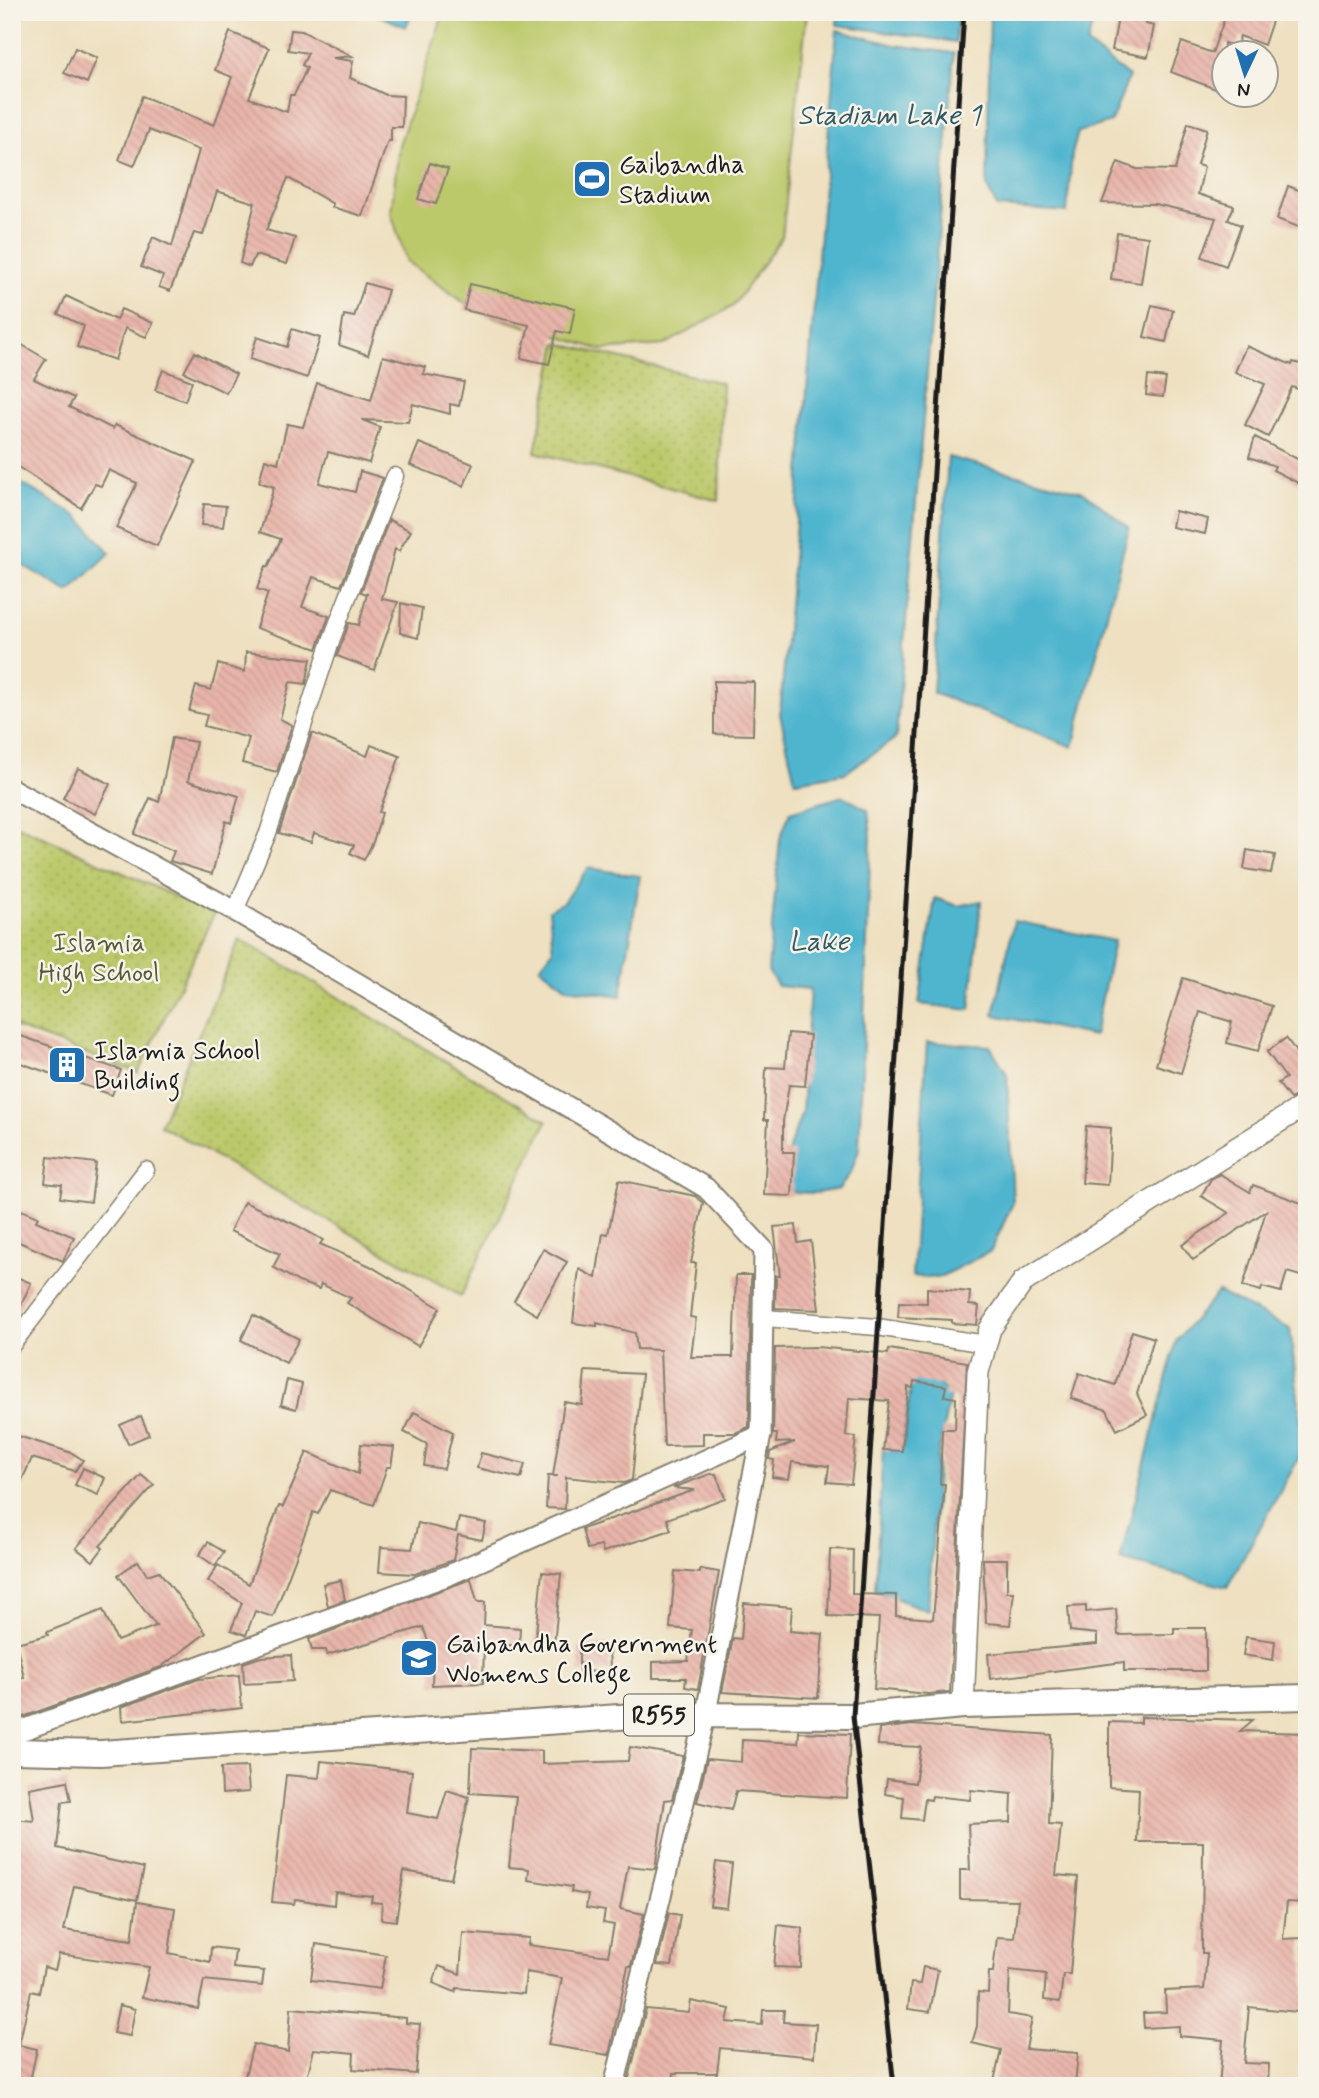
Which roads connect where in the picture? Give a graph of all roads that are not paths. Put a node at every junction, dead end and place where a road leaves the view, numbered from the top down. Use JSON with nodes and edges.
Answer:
{"nodes":[{"id":1,"x":395,"y":476,"type":"dead end"},
{"id":2,"x":12,"y":789,"type":"edge"},
{"id":3,"x":235,"y":911,"type":"junction"},
{"id":4,"x":1307,"y":1104,"type":"edge"},
{"id":5,"x":146,"y":1170,"type":"dead end"},
{"id":6,"x":765,"y":1318,"type":"junction"},
{"id":7,"x":12,"y":1345,"type":"edge"},
{"id":8,"x":986,"y":1345,"type":"junction"},
{"id":9,"x":761,"y":1435,"type":"junction"},
{"id":10,"x":1307,"y":1697,"type":"edge"},
{"id":11,"x":963,"y":1706,"type":"junction"},
{"id":12,"x":705,"y":1717,"type":"junction"},
{"id":13,"x":12,"y":1734,"type":"edge"},
{"id":14,"x":12,"y":1751,"type":"edge"},
{"id":15,"x":614,"y":2086,"type":"edge"}],
"edges":[{"from":1,"to":3,"type":"street"},
{"from":2,"to":3,"type":"street"},
{"from":3,"to":6,"type":"street"},
{"from":4,"to":8,"type":"main road"},
{"from":5,"to":7,"type":"street"},
{"from":6,"to":8,"type":"street"},
{"from":6,"to":9,"type":"street"},
{"from":8,"to":11,"type":"main road"},
{"from":9,"to":12,"type":"street"},
{"from":9,"to":13,"type":"street"},
{"from":10,"to":11,"type":"main road","number":"R555"},
{"from":11,"to":12,"type":"main road","number":"R555"},
{"from":12,"to":14,"type":"main road","number":"R555"},
{"from":12,"to":15,"type":"street"}]}
